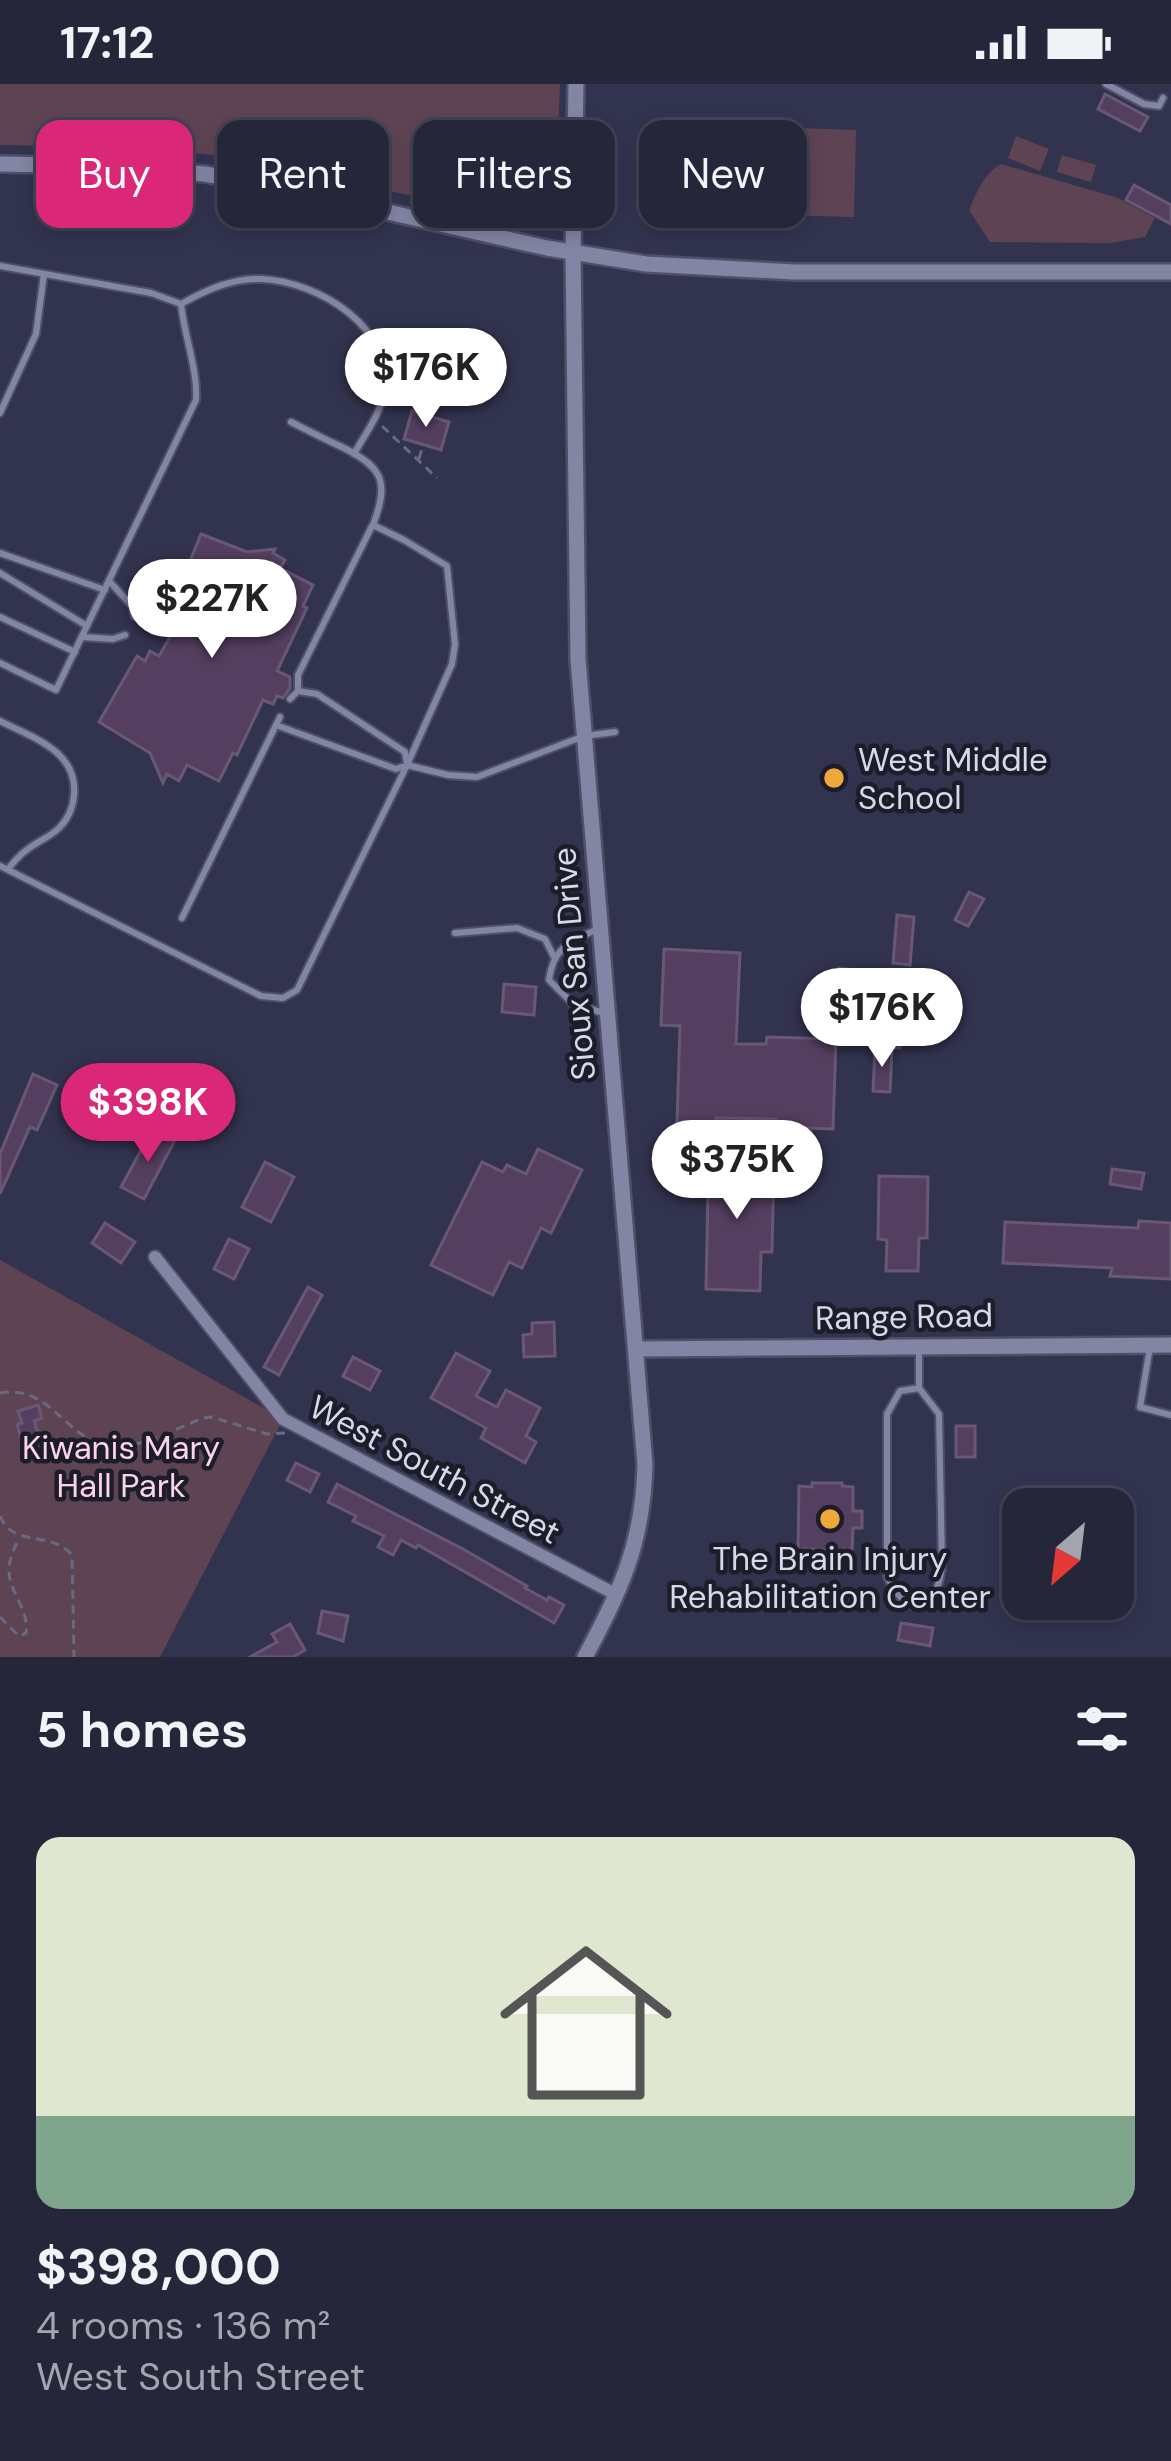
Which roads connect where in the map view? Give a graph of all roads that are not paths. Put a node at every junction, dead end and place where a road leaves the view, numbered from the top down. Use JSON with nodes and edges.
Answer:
{"nodes":[{"id":1,"x":576,"y":84,"type":"edge"},
{"id":2,"x":1106,"y":84,"type":"edge"},
{"id":3,"x":1163,"y":98,"type":"dead end"},
{"id":4,"x":0,"y":164,"type":"edge"},
{"id":5,"x":573,"y":253,"type":"junction"},
{"id":6,"x":0,"y":266,"type":"edge"},
{"id":7,"x":1171,"y":272,"type":"edge"},
{"id":8,"x":44,"y":274,"type":"junction"},
{"id":9,"x":181,"y":304,"type":"junction"},
{"id":10,"x":0,"y":412,"type":"edge"},
{"id":11,"x":291,"y":422,"type":"dead end"},
{"id":12,"x":355,"y":454,"type":"junction"},
{"id":13,"x":373,"y":525,"type":"junction"},
{"id":14,"x":1,"y":557,"type":"edge"},
{"id":15,"x":0,"y":573,"type":"edge"},
{"id":16,"x":107,"y":586,"type":"junction"},
{"id":17,"x":134,"y":616,"type":"dead end"},
{"id":18,"x":0,"y":617,"type":"edge"},
{"id":19,"x":87,"y":626,"type":"junction"},
{"id":20,"x":125,"y":634,"type":"dead end"},
{"id":21,"x":82,"y":637,"type":"junction"},
{"id":22,"x":74,"y":652,"type":"junction"},
{"id":23,"x":0,"y":663,"type":"edge"},
{"id":24,"x":298,"y":691,"type":"junction"},
{"id":25,"x":290,"y":699,"type":"dead end"},
{"id":26,"x":0,"y":721,"type":"edge"},
{"id":27,"x":615,"y":732,"type":"dead end"},
{"id":28,"x":584,"y":736,"type":"junction"},
{"id":29,"x":407,"y":765,"type":"junction"},
{"id":30,"x":4,"y":868,"type":"edge"},
{"id":31,"x":182,"y":918,"type":"dead end"},
{"id":32,"x":600,"y":928,"type":"junction"},
{"id":33,"x":454,"y":933,"type":"dead end"},
{"id":34,"x":554,"y":957,"type":"junction"},
{"id":35,"x":608,"y":1013,"type":"junction"},
{"id":36,"x":155,"y":1257,"type":"dead end"},
{"id":37,"x":1150,"y":1345,"type":"junction"},
{"id":38,"x":1171,"y":1345,"type":"edge"},
{"id":39,"x":919,"y":1346,"type":"junction"},
{"id":40,"x":637,"y":1349,"type":"junction"},
{"id":41,"x":920,"y":1388,"type":"junction"},
{"id":42,"x":1171,"y":1415,"type":"edge"},
{"id":43,"x":617,"y":1595,"type":"junction"},
{"id":44,"x":585,"y":1657,"type":"edge"}],
"edges":[{"from":1,"to":5,"type":"street","name":"Sioux San Drive"},
{"from":2,"to":3,"type":"lane"},
{"from":4,"to":5,"type":"street"},
{"from":5,"to":7,"type":"street"},
{"from":5,"to":28,"type":"street","name":"Sioux San Drive"},
{"from":6,"to":8,"type":"lane"},
{"from":8,"to":9,"type":"lane"},
{"from":8,"to":10,"type":"lane"},
{"from":9,"to":12,"type":"lane"},
{"from":9,"to":16,"type":"lane"},
{"from":11,"to":12,"type":"lane"},
{"from":12,"to":13,"type":"lane"},
{"from":13,"to":24,"type":"lane"},
{"from":13,"to":29,"type":"lane"},
{"from":14,"to":16,"type":"lane"},
{"from":15,"to":19,"type":"lane"},
{"from":16,"to":17,"type":"lane"},
{"from":16,"to":19,"type":"lane"},
{"from":18,"to":22,"type":"lane"},
{"from":19,"to":21,"type":"lane"},
{"from":20,"to":21,"type":"lane"},
{"from":21,"to":22,"type":"lane"},
{"from":22,"to":23,"type":"lane"},
{"from":24,"to":25,"type":"lane"},
{"from":24,"to":29,"type":"lane"},
{"from":26,"to":30,"type":"lane"},
{"from":27,"to":28,"type":"lane"},
{"from":28,"to":29,"type":"lane"},
{"from":28,"to":32,"type":"street","name":"Sioux San Drive"},
{"from":29,"to":30,"type":"lane"},
{"from":29,"to":31,"type":"lane"},
{"from":32,"to":34,"type":"lane"},
{"from":32,"to":35,"type":"street","name":"Sioux San Drive"},
{"from":33,"to":34,"type":"lane"},
{"from":34,"to":35,"type":"lane"},
{"from":35,"to":40,"type":"street","name":"Sioux San Drive"},
{"from":36,"to":43,"type":"street","name":"West South Street"},
{"from":37,"to":38,"type":"street","name":"Range Road"},
{"from":37,"to":39,"type":"street","name":"Range Road"},
{"from":37,"to":42,"type":"lane"},
{"from":39,"to":40,"type":"street","name":"Range Road"},
{"from":39,"to":41,"type":"lane"},
{"from":40,"to":43,"type":"street","name":"Sioux San Drive"},
{"from":41,"to":41,"type":"lane"},
{"from":43,"to":44,"type":"street","name":"Sioux San Drive"}]}
